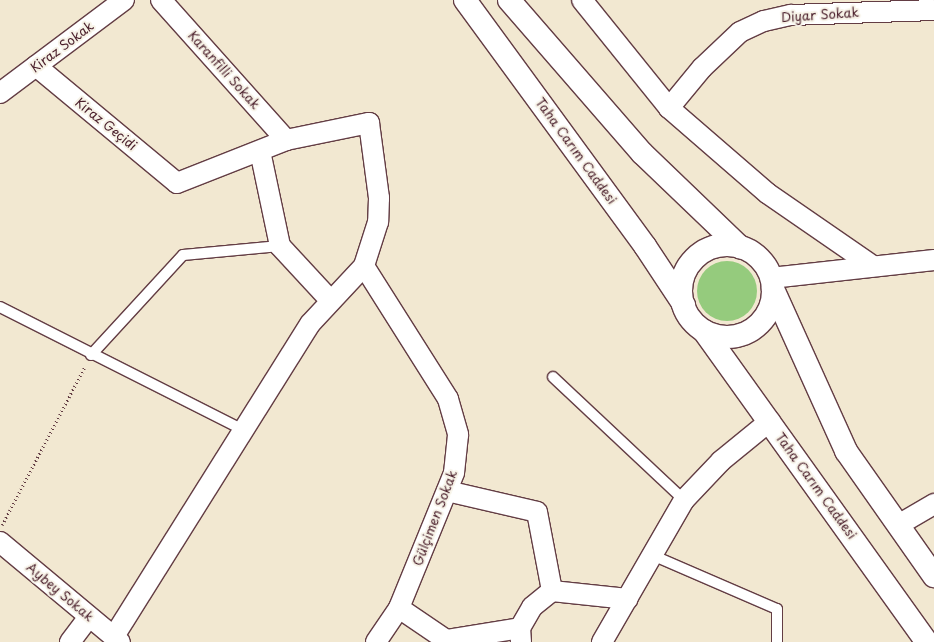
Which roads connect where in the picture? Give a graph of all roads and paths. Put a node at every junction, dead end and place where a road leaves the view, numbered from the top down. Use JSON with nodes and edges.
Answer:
{"nodes":[{"id":1,"x":124,"y":0,"type":"edge"},
{"id":2,"x":161,"y":0,"type":"edge"},
{"id":3,"x":465,"y":0,"type":"edge"},
{"id":4,"x":509,"y":0,"type":"edge"},
{"id":5,"x":582,"y":0,"type":"edge"},
{"id":6,"x":934,"y":10,"type":"edge"},
{"id":7,"x":36,"y":66,"type":"junction"},
{"id":8,"x":0,"y":93,"type":"edge"},
{"id":9,"x":669,"y":108,"type":"junction"},
{"id":10,"x":286,"y":140,"type":"junction"},
{"id":11,"x":260,"y":151,"type":"junction"},
{"id":12,"x":280,"y":246,"type":"junction"},
{"id":13,"x":741,"y":248,"type":"junction"},
{"id":14,"x":934,"y":260,"type":"edge"},
{"id":15,"x":364,"y":266,"type":"junction"},
{"id":16,"x":873,"y":266,"type":"junction"},
{"id":17,"x":772,"y":284,"type":"junction"},
{"id":18,"x":330,"y":300,"type":"junction"},
{"id":19,"x":684,"y":305,"type":"junction"},
{"id":20,"x":0,"y":307,"type":"edge"},
{"id":21,"x":704,"y":331,"type":"junction"},
{"id":22,"x":91,"y":355,"type":"junction"},
{"id":23,"x":553,"y":377,"type":"dead end"},
{"id":24,"x":770,"y":421,"type":"junction"},
{"id":25,"x":244,"y":430,"type":"junction"},
{"id":26,"x":447,"y":491,"type":"junction"},
{"id":27,"x":684,"y":500,"type":"junction"},
{"id":28,"x":934,"y":504,"type":"edge"},
{"id":29,"x":898,"y":525,"type":"junction"},
{"id":30,"x":0,"y":530,"type":"edge"},
{"id":31,"x":0,"y":542,"type":"edge"},
{"id":32,"x":652,"y":555,"type":"junction"},
{"id":33,"x":934,"y":576,"type":"edge"},
{"id":34,"x":552,"y":591,"type":"junction"},
{"id":35,"x":628,"y":599,"type":"junction"},
{"id":36,"x":400,"y":608,"type":"junction"},
{"id":37,"x":89,"y":617,"type":"junction"},
{"id":38,"x":521,"y":635,"type":"edge"},
{"id":39,"x":117,"y":640,"type":"edge"},
{"id":40,"x":445,"y":641,"type":"edge"},
{"id":41,"x":70,"y":642,"type":"edge"},
{"id":42,"x":376,"y":642,"type":"edge"},
{"id":43,"x":602,"y":642,"type":"edge"},
{"id":44,"x":777,"y":642,"type":"edge"},
{"id":45,"x":927,"y":642,"type":"edge"}],
"edges":[{"from":1,"to":7,"type":"street","name":"Kiraz Sokak"},
{"from":2,"to":10,"type":"street","name":"Karanfilli Sokak"},
{"from":3,"to":19,"type":"main road","name":"Taha Carım Caddesi"},
{"from":4,"to":13,"type":"main road"},
{"from":5,"to":9,"type":"street"},
{"from":6,"to":9,"type":"street","name":"Diyar Sokak"},
{"from":7,"to":8,"type":"street","name":"Kiraz Sokak"},
{"from":7,"to":11,"type":"street","name":"Kiraz Geçidi"},
{"from":9,"to":16,"type":"street"},
{"from":10,"to":11,"type":"street"},
{"from":10,"to":15,"type":"street"},
{"from":11,"to":12,"type":"street"},
{"from":12,"to":18,"type":"street"},
{"from":12,"to":22,"type":"lane"},
{"from":13,"to":17,"type":"main road"},
{"from":13,"to":19,"type":"main road"},
{"from":14,"to":16,"type":"street"},
{"from":15,"to":18,"type":"street"},
{"from":15,"to":26,"type":"street","name":"Gülçimen Sokak"},
{"from":16,"to":17,"type":"street"},
{"from":17,"to":21,"type":"main road"},
{"from":17,"to":29,"type":"main road"},
{"from":18,"to":25,"type":"street"},
{"from":19,"to":21,"type":"main road"},
{"from":20,"to":22,"type":"lane"},
{"from":21,"to":24,"type":"main road","name":"Taha Carım Caddesi"},
{"from":22,"to":25,"type":"lane"},
{"from":22,"to":30,"type":"path"},
{"from":23,"to":27,"type":"lane"},
{"from":24,"to":27,"type":"street"},
{"from":24,"to":45,"type":"main road","name":"Taha Carım Caddesi"},
{"from":25,"to":39,"type":"street"},
{"from":26,"to":34,"type":"street"},
{"from":26,"to":36,"type":"street","name":"Gülçimen Sokak"},
{"from":27,"to":32,"type":"street"},
{"from":28,"to":29,"type":"street"},
{"from":29,"to":33,"type":"main road"},
{"from":31,"to":37,"type":"street","name":"Aybey Sokak"},
{"from":32,"to":35,"type":"street"},
{"from":32,"to":44,"type":"lane"},
{"from":34,"to":35,"type":"street"},
{"from":34,"to":38,"type":"street"},
{"from":35,"to":43,"type":"street"},
{"from":36,"to":40,"type":"street"},
{"from":36,"to":42,"type":"street","name":"Gülçimen Sokak"},
{"from":37,"to":39,"type":"street","name":"Aybey Sokak"},
{"from":37,"to":41,"type":"street"},
{"from":38,"to":40,"type":"street"}]}
